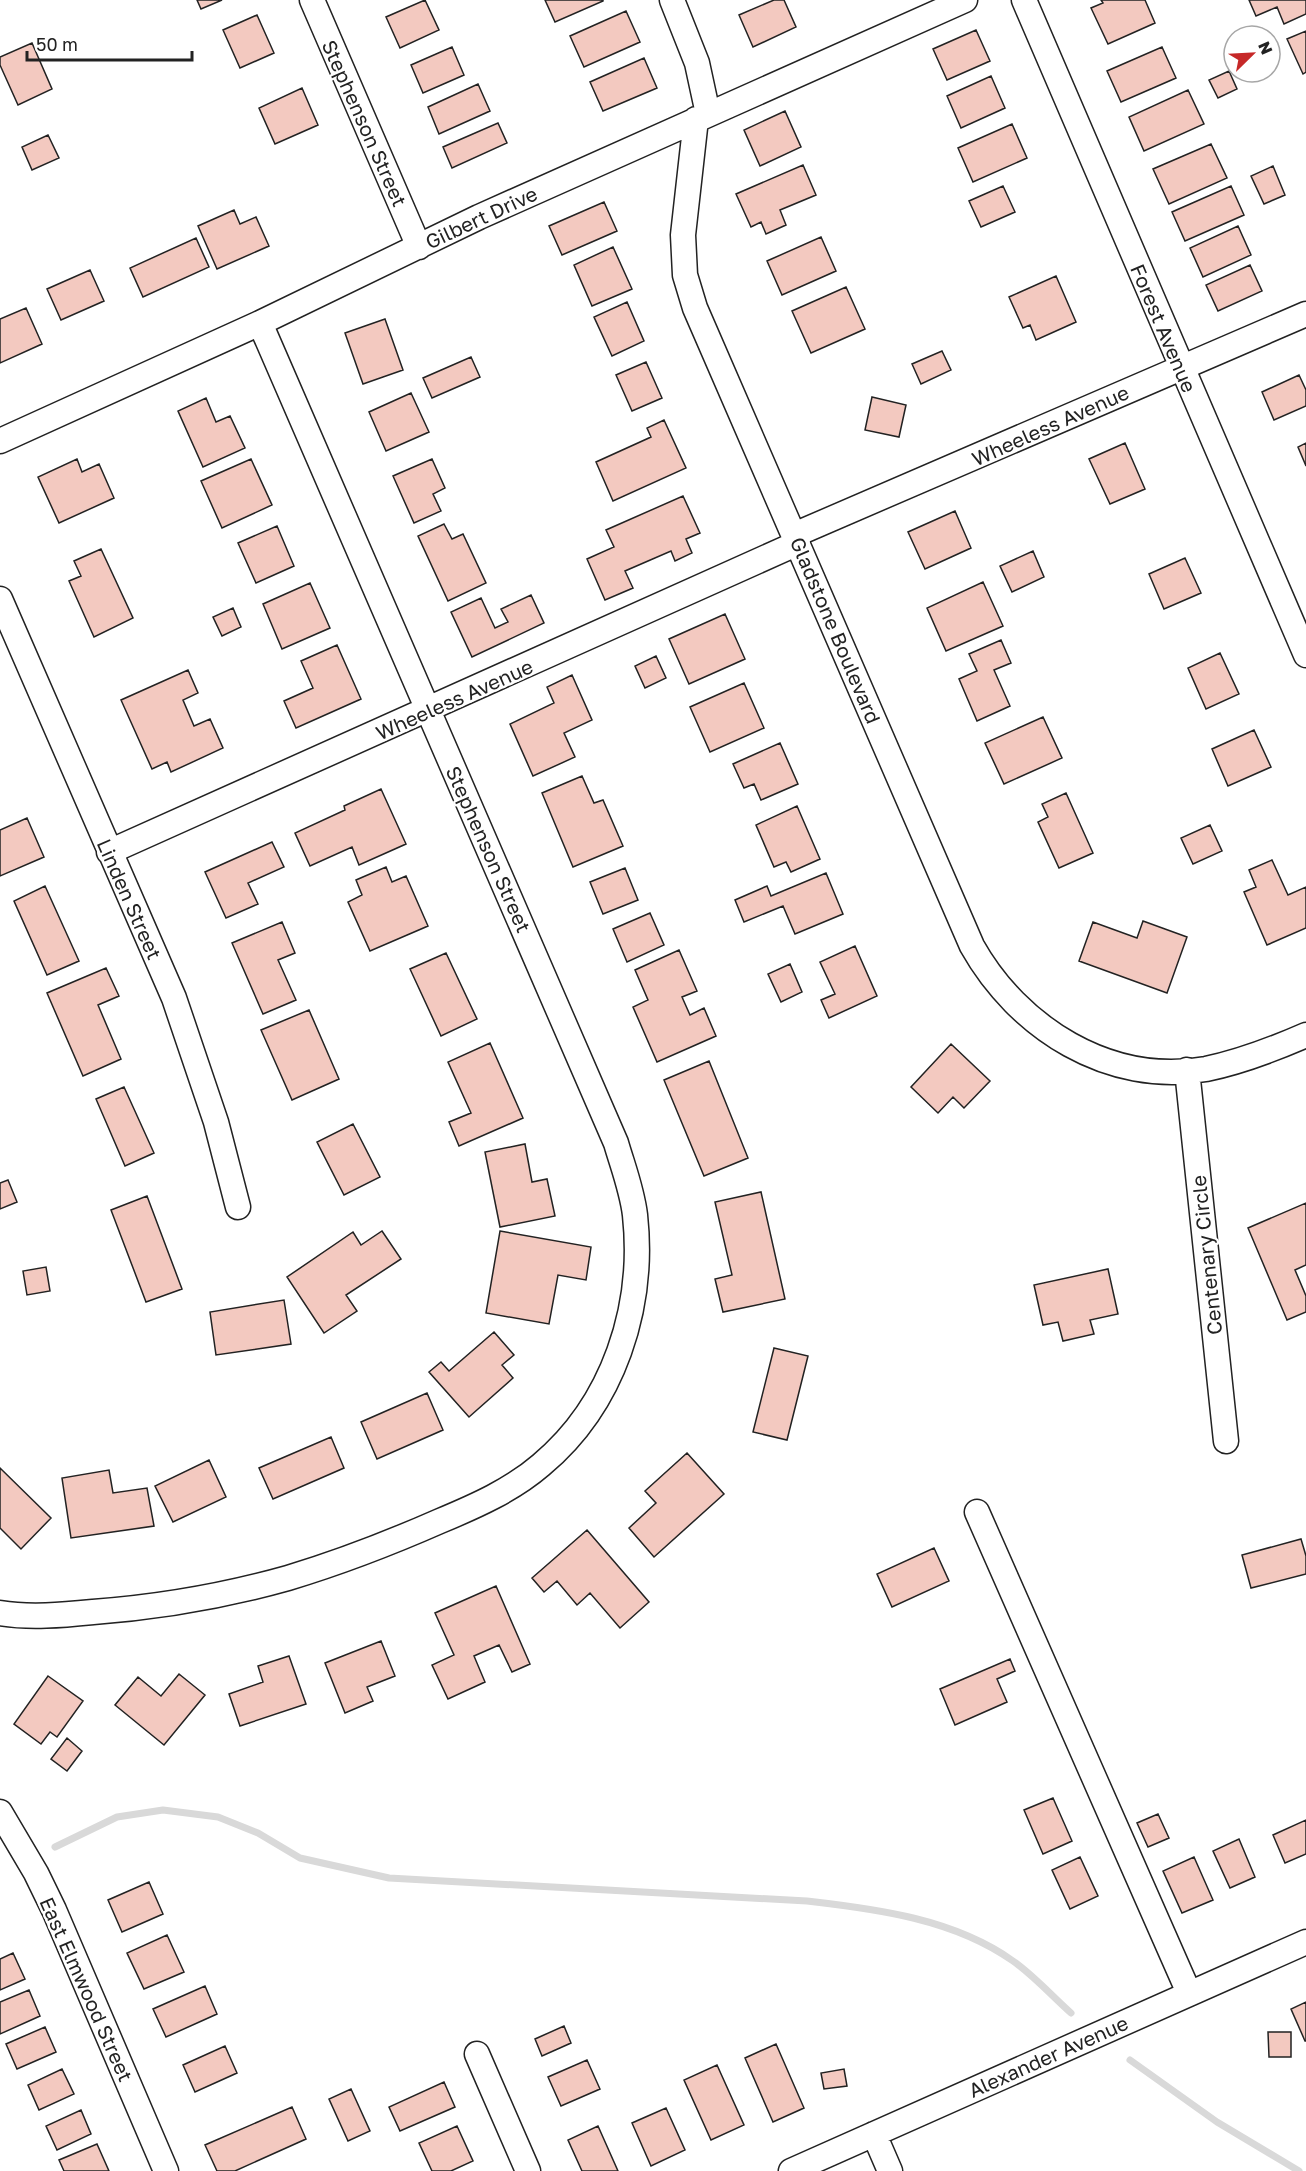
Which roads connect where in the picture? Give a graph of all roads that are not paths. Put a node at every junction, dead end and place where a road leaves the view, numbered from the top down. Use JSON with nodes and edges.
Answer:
{"nodes":[{"id":1,"x":312,"y":0,"type":"edge"},
{"id":2,"x":672,"y":0,"type":"edge"},
{"id":3,"x":965,"y":0,"type":"edge"},
{"id":4,"x":1024,"y":0,"type":"edge"},
{"id":5,"x":702,"y":116,"type":"junction"},
{"id":6,"x":419,"y":247,"type":"junction"},
{"id":7,"x":1306,"y":314,"type":"edge"},
{"id":8,"x":260,"y":323,"type":"junction"},
{"id":9,"x":1180,"y":368,"type":"junction"},
{"id":10,"x":0,"y":441,"type":"edge"},
{"id":11,"x":796,"y":539,"type":"junction"},
{"id":12,"x":0,"y":598,"type":"edge"},
{"id":13,"x":1306,"y":655,"type":"edge"},
{"id":14,"x":428,"y":711,"type":"junction"},
{"id":15,"x":109,"y":852,"type":"junction"},
{"id":16,"x":1306,"y":1035,"type":"edge"},
{"id":17,"x":1187,"y":1070,"type":"junction"},
{"id":18,"x":238,"y":1207,"type":"dead end"},
{"id":19,"x":1226,"y":1441,"type":"dead end"},
{"id":20,"x":977,"y":1512,"type":"dead end"},
{"id":21,"x":0,"y":1613,"type":"edge"},
{"id":22,"x":0,"y":1812,"type":"edge"},
{"id":23,"x":1306,"y":1942,"type":"edge"},
{"id":24,"x":1189,"y":1993,"type":"junction"},
{"id":25,"x":477,"y":2054,"type":"dead end"},
{"id":26,"x":874,"y":2134,"type":"junction"},
{"id":27,"x":166,"y":2171,"type":"edge"},
{"id":28,"x":528,"y":2171,"type":"edge"},
{"id":29,"x":791,"y":2171,"type":"edge"},
{"id":30,"x":890,"y":2171,"type":"edge"}],
"edges":[{"from":1,"to":6,"type":"street","name":"Stephenson Street"},
{"from":2,"to":5,"type":"street","name":"Gladstone Boulevard"},
{"from":3,"to":5,"type":"street","name":"Gilbert Drive"},
{"from":4,"to":9,"type":"street","name":"Forest Avenue"},
{"from":5,"to":6,"type":"street","name":"Gilbert Drive"},
{"from":5,"to":11,"type":"street","name":"Gladstone Boulevard"},
{"from":6,"to":8,"type":"street","name":"Gilbert Drive"},
{"from":7,"to":9,"type":"street","name":"Wheeless Avenue"},
{"from":8,"to":10,"type":"street","name":"Gilbert Drive"},
{"from":8,"to":14,"type":"street","name":"Stephenson Street"},
{"from":9,"to":11,"type":"street","name":"Wheeless Avenue"},
{"from":9,"to":13,"type":"street","name":"Forest Avenue"},
{"from":11,"to":14,"type":"street","name":"Wheeless Avenue"},
{"from":11,"to":17,"type":"street","name":"Gladstone Boulevard"},
{"from":12,"to":15,"type":"street","name":"Linden Street"},
{"from":14,"to":15,"type":"street","name":"Wheeless Avenue"},
{"from":14,"to":21,"type":"street","name":"Stephenson Street"},
{"from":15,"to":18,"type":"street","name":"Linden Street"},
{"from":16,"to":17,"type":"street","name":"Gladstone Boulevard"},
{"from":17,"to":19,"type":"street","name":"Centenary Circle"},
{"from":20,"to":24,"type":"street"},
{"from":22,"to":27,"type":"street","name":"East Elmwood Street"},
{"from":23,"to":24,"type":"street","name":"Alexander Avenue"},
{"from":24,"to":26,"type":"street","name":"Alexander Avenue"},
{"from":25,"to":28,"type":"street"},
{"from":26,"to":29,"type":"street","name":"Alexander Avenue"},
{"from":26,"to":30,"type":"street"}]}
